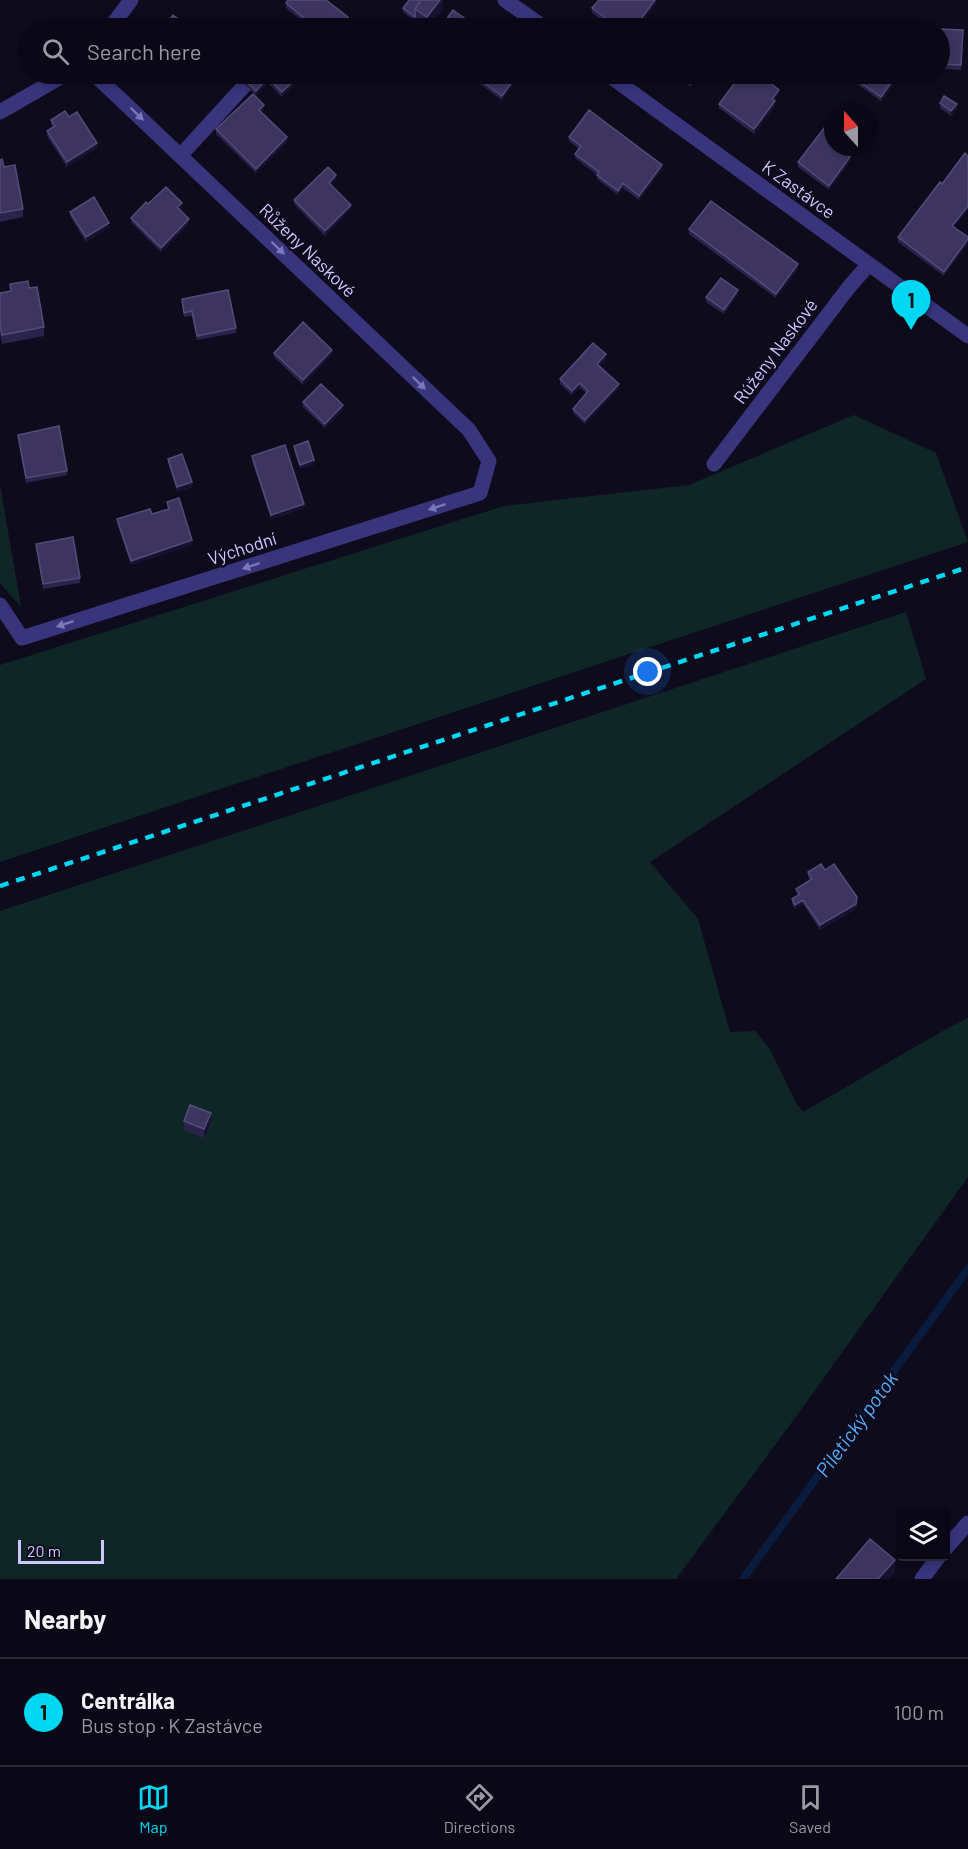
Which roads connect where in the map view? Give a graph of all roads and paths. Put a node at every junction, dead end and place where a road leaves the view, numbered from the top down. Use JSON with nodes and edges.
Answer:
{"nodes":[{"id":1,"x":131,"y":0,"type":"edge"},
{"id":2,"x":505,"y":0,"type":"edge"},
{"id":3,"x":118,"y":18,"type":"edge"},
{"id":4,"x":531,"y":18,"type":"edge"},
{"id":5,"x":49,"y":84,"type":"edge"},
{"id":6,"x":104,"y":84,"type":"edge"},
{"id":7,"x":621,"y":84,"type":"edge"},
{"id":8,"x":245,"y":85,"type":"edge"},
{"id":9,"x":0,"y":112,"type":"edge"},
{"id":10,"x":180,"y":156,"type":"junction"},
{"id":11,"x":869,"y":264,"type":"junction"},
{"id":12,"x":968,"y":336,"type":"edge"},
{"id":13,"x":489,"y":461,"type":"joint"},
{"id":14,"x":714,"y":464,"type":"dead end"},
{"id":15,"x":0,"y":605,"type":"edge"},
{"id":16,"x":968,"y":1523,"type":"edge"},
{"id":17,"x":950,"y":1543,"type":"edge"},
{"id":18,"x":936,"y":1561,"type":"edge"},
{"id":19,"x":922,"y":1579,"type":"edge"}],
"edges":[{"from":1,"to":3,"type":"street"},
{"from":2,"to":4,"type":"street"},
{"from":5,"to":9,"type":"street"},
{"from":6,"to":10,"type":"street","name":"Růženy Naskové","one_way":true},
{"from":7,"to":11,"type":"street","name":"K Zastávce"},
{"from":8,"to":10,"type":"street"},
{"from":10,"to":13,"type":"street","name":"Růženy Naskové","one_way":true},
{"from":11,"to":12,"type":"street","name":"K Zastávce"},
{"from":11,"to":14,"type":"street","name":"Rúženy Naskové"},
{"from":13,"to":15,"type":"street","name":"Východní","one_way":true},
{"from":16,"to":17,"type":"street"},
{"from":18,"to":19,"type":"street"}]}
